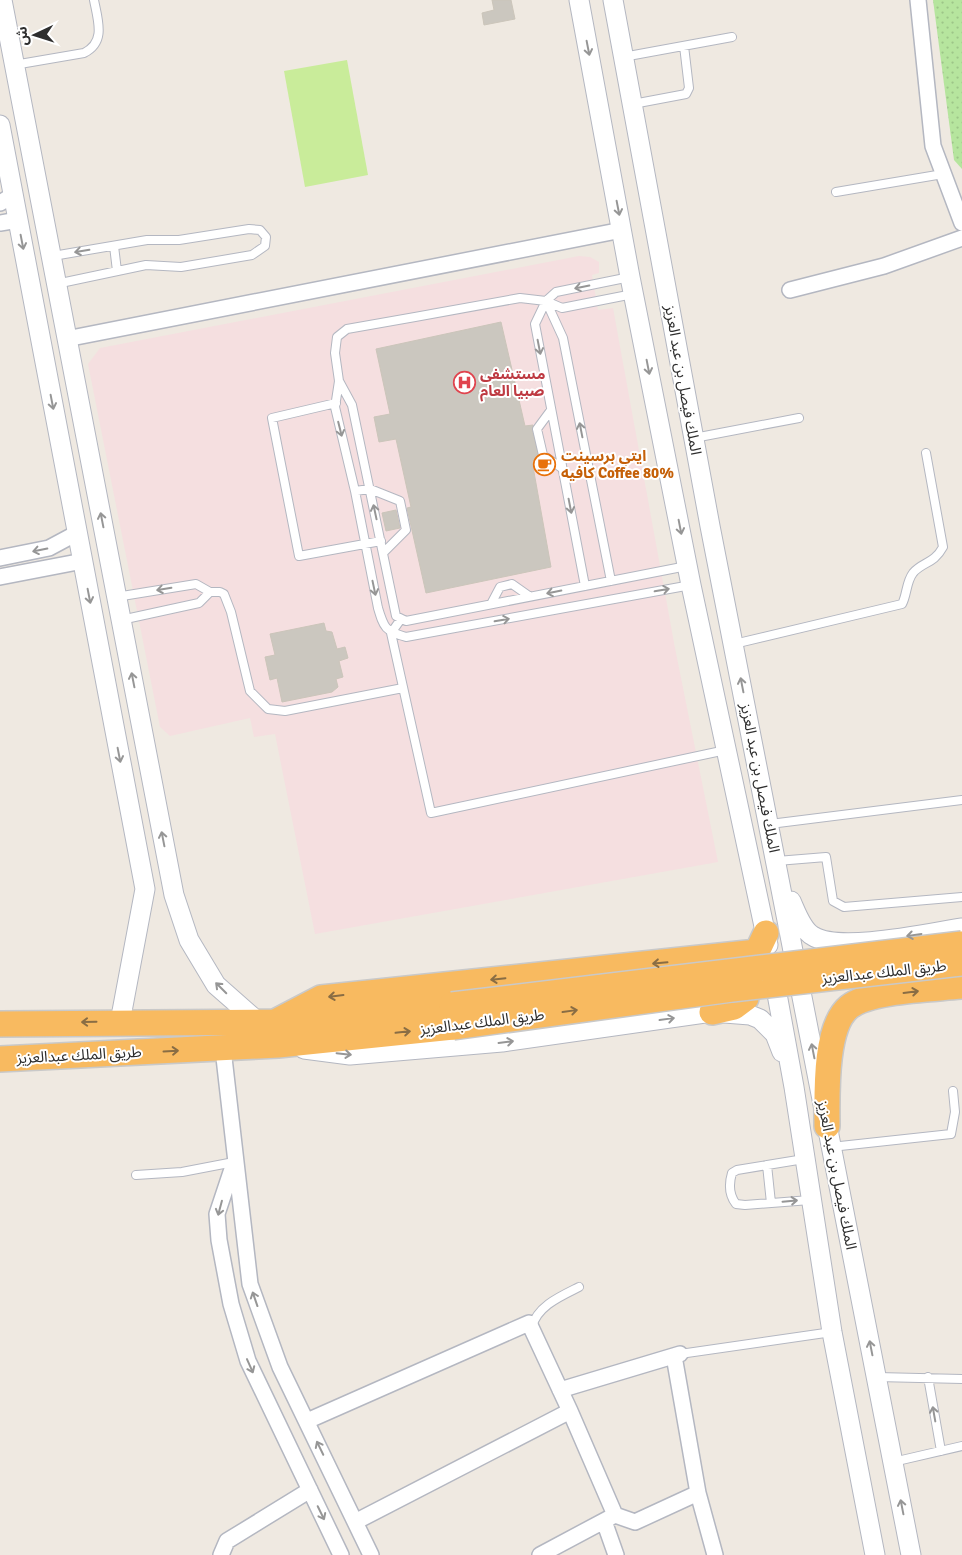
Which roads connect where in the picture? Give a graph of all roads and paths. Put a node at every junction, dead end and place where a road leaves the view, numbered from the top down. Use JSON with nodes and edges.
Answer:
{"nodes":[{"id":1,"x":2,"y":0,"type":"edge"},
{"id":2,"x":94,"y":0,"type":"edge"},
{"id":3,"x":579,"y":0,"type":"edge"},
{"id":4,"x":613,"y":0,"type":"edge"},
{"id":5,"x":918,"y":0,"type":"edge"},
{"id":6,"x":732,"y":37,"type":"dead end"},
{"id":7,"x":684,"y":46,"type":"junction"},
{"id":8,"x":623,"y":57,"type":"junction"},
{"id":9,"x":14,"y":65,"type":"junction"},
{"id":10,"x":633,"y":104,"type":"junction"},
{"id":11,"x":0,"y":125,"type":"edge"},
{"id":12,"x":944,"y":174,"type":"junction"},
{"id":13,"x":836,"y":192,"type":"dead end"},
{"id":14,"x":7,"y":199,"type":"edge"},
{"id":15,"x":9,"y":222,"type":"edge"},
{"id":16,"x":962,"y":223,"type":"edge"},
{"id":17,"x":622,"y":230,"type":"junction"},
{"id":18,"x":962,"y":238,"type":"edge"},
{"id":19,"x":114,"y":246,"type":"junction"},
{"id":20,"x":50,"y":256,"type":"junction"},
{"id":21,"x":117,"y":271,"type":"junction"},
{"id":22,"x":56,"y":284,"type":"junction"},
{"id":23,"x":632,"y":286,"type":"junction"},
{"id":24,"x":790,"y":290,"type":"dead end"},
{"id":25,"x":546,"y":301,"type":"junction"},
{"id":26,"x":66,"y":339,"type":"junction"},
{"id":27,"x":339,"y":381,"type":"junction"},
{"id":28,"x":336,"y":403,"type":"junction"},
{"id":29,"x":551,"y":410,"type":"junction"},
{"id":30,"x":799,"y":418,"type":"dead end"},
{"id":31,"x":694,"y":438,"type":"junction"},
{"id":32,"x":926,"y":453,"type":"dead end"},
{"id":33,"x":563,"y":469,"type":"junction"},
{"id":34,"x":370,"y":489,"type":"junction"},
{"id":35,"x":355,"y":491,"type":"junction"},
{"id":36,"x":77,"y":533,"type":"junction"},
{"id":37,"x":381,"y":541,"type":"junction"},
{"id":38,"x":364,"y":544,"type":"junction"},
{"id":39,"x":383,"y":552,"type":"junction"},
{"id":40,"x":0,"y":558,"type":"edge"},
{"id":41,"x":83,"y":560,"type":"junction"},
{"id":42,"x":687,"y":566,"type":"junction"},
{"id":43,"x":0,"y":576,"type":"edge"},
{"id":44,"x":611,"y":581,"type":"junction"},
{"id":45,"x":691,"y":585,"type":"junction"},
{"id":46,"x":585,"y":586,"type":"junction"},
{"id":47,"x":210,"y":592,"type":"junction"},
{"id":48,"x":529,"y":596,"type":"junction"},
{"id":49,"x":116,"y":597,"type":"junction"},
{"id":50,"x":491,"y":604,"type":"junction"},
{"id":51,"x":401,"y":619,"type":"junction"},
{"id":52,"x":121,"y":620,"type":"junction"},
{"id":53,"x":391,"y":633,"type":"junction"},
{"id":54,"x":734,"y":644,"type":"junction"},
{"id":55,"x":403,"y":688,"type":"junction"},
{"id":56,"x":726,"y":750,"type":"junction"},
{"id":57,"x":962,"y":800,"type":"edge"},
{"id":58,"x":770,"y":824,"type":"junction"},
{"id":59,"x":778,"y":868,"type":"junction"},
{"id":60,"x":962,"y":897,"type":"edge"},
{"id":61,"x":962,"y":928,"type":"edge"},
{"id":62,"x":766,"y":933,"type":"junction"},
{"id":63,"x":869,"y":942,"type":"junction"},
{"id":64,"x":962,"y":944,"type":"edge"},
{"id":65,"x":709,"y":958,"type":"junction"},
{"id":66,"x":962,"y":963,"type":"edge"},
{"id":67,"x":962,"y":986,"type":"edge"},
{"id":68,"x":873,"y":996,"type":"junction"},
{"id":69,"x":712,"y":1012,"type":"junction"},
{"id":70,"x":452,"y":1016,"type":"junction"},
{"id":71,"x":120,"y":1022,"type":"junction"},
{"id":72,"x":0,"y":1024,"type":"edge"},
{"id":73,"x":270,"y":1029,"type":"junction"},
{"id":74,"x":223,"y":1048,"type":"junction"},
{"id":75,"x":0,"y":1058,"type":"edge"},
{"id":76,"x":794,"y":1087,"type":"junction"},
{"id":77,"x":953,"y":1092,"type":"dead end"},
{"id":78,"x":829,"y":1136,"type":"junction"},
{"id":79,"x":804,"y":1160,"type":"junction"},
{"id":80,"x":234,"y":1162,"type":"junction"},
{"id":81,"x":767,"y":1165,"type":"junction"},
{"id":82,"x":136,"y":1175,"type":"dead end"},
{"id":83,"x":810,"y":1200,"type":"junction"},
{"id":84,"x":771,"y":1203,"type":"junction"},
{"id":85,"x":579,"y":1287,"type":"dead end"},
{"id":86,"x":532,"y":1329,"type":"junction"},
{"id":87,"x":832,"y":1332,"type":"junction"},
{"id":88,"x":676,"y":1355,"type":"junction"},
{"id":89,"x":876,"y":1377,"type":"junction"},
{"id":90,"x":928,"y":1377,"type":"junction"},
{"id":91,"x":962,"y":1379,"type":"edge"},
{"id":92,"x":560,"y":1390,"type":"junction"},
{"id":93,"x":570,"y":1411,"type":"junction"},
{"id":94,"x":306,"y":1421,"type":"junction"},
{"id":95,"x":962,"y":1446,"type":"edge"},
{"id":96,"x":941,"y":1451,"type":"junction"},
{"id":97,"x":893,"y":1462,"type":"junction"},
{"id":98,"x":310,"y":1490,"type":"junction"},
{"id":99,"x":698,"y":1493,"type":"junction"},
{"id":100,"x":610,"y":1518,"type":"junction"},
{"id":101,"x":356,"y":1522,"type":"junction"},
{"id":102,"x":222,"y":1555,"type":"edge"},
{"id":103,"x":341,"y":1555,"type":"edge"},
{"id":104,"x":371,"y":1555,"type":"edge"},
{"id":105,"x":540,"y":1555,"type":"edge"},
{"id":106,"x":616,"y":1555,"type":"edge"},
{"id":107,"x":715,"y":1555,"type":"edge"},
{"id":108,"x":875,"y":1555,"type":"edge"},
{"id":109,"x":911,"y":1555,"type":"edge"}],
"edges":[{"from":1,"to":9,"type":"street"},
{"from":2,"to":9,"type":"lane"},
{"from":3,"to":17,"type":"street","name":"الملك فيصل بن عبد العزيز","one_way":true},
{"from":4,"to":8,"type":"street","name":"الملك فيصل بن عبد العزيز"},
{"from":5,"to":12,"type":"street"},
{"from":6,"to":7,"type":"lane"},
{"from":7,"to":8,"type":"lane"},
{"from":7,"to":10,"type":"lane"},
{"from":8,"to":10,"type":"street","name":"الملك فيصل بن عبد العزيز"},
{"from":9,"to":20,"type":"street"},
{"from":10,"to":31,"type":"street","name":"الملك فيصل بن عبد العزيز"},
{"from":11,"to":14,"type":"street"},
{"from":12,"to":13,"type":"lane"},
{"from":12,"to":16,"type":"street"},
{"from":14,"to":15,"type":"street"},
{"from":15,"to":36,"type":"street","one_way":true},
{"from":17,"to":23,"type":"street","name":"الملك فيصل بن عبد العزيز"},
{"from":17,"to":26,"type":"street"},
{"from":18,"to":24,"type":"street"},
{"from":19,"to":20,"type":"lane","one_way":true},
{"from":19,"to":21,"type":"lane"},
{"from":19,"to":21,"type":"lane"},
{"from":20,"to":22,"type":"street"},
{"from":21,"to":22,"type":"lane"},
{"from":22,"to":26,"type":"street"},
{"from":23,"to":25,"type":"lane","one_way":true},
{"from":23,"to":25,"type":"lane"},
{"from":23,"to":42,"type":"street","name":"الملك فيصل بن عبد العزيز","one_way":true},
{"from":25,"to":27,"type":"lane"},
{"from":25,"to":29,"type":"lane","one_way":true},
{"from":44,"to":25,"type":"lane","one_way":true},
{"from":49,"to":26,"type":"street","one_way":true},
{"from":27,"to":28,"type":"lane"},
{"from":27,"to":34,"type":"lane"},
{"from":28,"to":35,"type":"lane","one_way":true},
{"from":28,"to":38,"type":"lane"},
{"from":29,"to":33,"type":"lane"},
{"from":29,"to":33,"type":"lane"},
{"from":30,"to":31,"type":"lane"},
{"from":31,"to":54,"type":"street","name":"الملك فيصل بن عبد العزيز"},
{"from":32,"to":54,"type":"lane"},
{"from":33,"to":46,"type":"lane","one_way":true},
{"from":34,"to":35,"type":"lane"},
{"from":37,"to":34,"type":"lane","one_way":true},
{"from":34,"to":39,"type":"lane"},
{"from":35,"to":38,"type":"lane"},
{"from":36,"to":40,"type":"street","one_way":true},
{"from":36,"to":41,"type":"street"},
{"from":37,"to":38,"type":"lane"},
{"from":37,"to":39,"type":"lane"},
{"from":38,"to":53,"type":"lane","one_way":true},
{"from":39,"to":51,"type":"lane"},
{"from":41,"to":43,"type":"street"},
{"from":41,"to":71,"type":"street","one_way":true},
{"from":42,"to":44,"type":"lane"},
{"from":42,"to":45,"type":"street","name":"الملك فيصل بن عبد العزيز"},
{"from":44,"to":46,"type":"lane"},
{"from":53,"to":45,"type":"lane","one_way":true},
{"from":45,"to":56,"type":"street","name":"الملك فيصل بن عبد العزيز"},
{"from":46,"to":48,"type":"lane","one_way":true},
{"from":47,"to":49,"type":"lane","one_way":true},
{"from":47,"to":52,"type":"lane"},
{"from":47,"to":55,"type":"lane"},
{"from":48,"to":50,"type":"lane"},
{"from":48,"to":50,"type":"lane"},
{"from":49,"to":52,"type":"street"},
{"from":50,"to":51,"type":"lane"},
{"from":51,"to":53,"type":"lane"},
{"from":73,"to":52,"type":"street","one_way":true},
{"from":53,"to":55,"type":"lane"},
{"from":58,"to":54,"type":"street","name":"الملك فيصل بن عبد العزيز","one_way":true},
{"from":55,"to":56,"type":"lane"},
{"from":56,"to":62,"type":"street","name":"الملك فيصل بن عبد العزيز"},
{"from":57,"to":58,"type":"lane"},
{"from":58,"to":59,"type":"street","name":"الملك فيصل بن عبد العزيز"},
{"from":59,"to":60,"type":"lane"},
{"from":59,"to":63,"type":"street"},
{"from":78,"to":59,"type":"street","name":"الملك فيصل بن عبد العزيز","one_way":true},
{"from":61,"to":63,"type":"street","one_way":true},
{"from":62,"to":65,"type":"highway"},
{"from":62,"to":76,"type":"street","name":"الملك فيصل بن عبد العزيز"},
{"from":63,"to":68,"type":"highway"},
{"from":64,"to":70,"type":"highway","name":"طريق الملك عبدالعزيز","bridge":true},
{"from":65,"to":69,"type":"highway"},
{"from":65,"to":73,"type":"highway","one_way":true},
{"from":70,"to":66,"type":"highway","name":"طريق الملك عبدالعزيز","one_way":true,"bridge":true},
{"from":68,"to":67,"type":"highway","one_way":true},
{"from":68,"to":78,"type":"highway"},
{"from":73,"to":69,"type":"street","one_way":true},
{"from":69,"to":76,"type":"street"},
{"from":70,"to":73,"type":"highway","name":"طريق الملك عبدالعزيز"},
{"from":71,"to":72,"type":"highway","name":"طريق الملك عبدالعزيز","one_way":true},
{"from":71,"to":73,"type":"highway","name":"طريق الملك عبدالعزيز"},
{"from":73,"to":74,"type":"highway","name":"طريق الملك عبدالعزيز"},
{"from":75,"to":74,"type":"highway","name":"طريق الملك عبدالعزيز","one_way":true},
{"from":74,"to":80,"type":"street"},
{"from":76,"to":79,"type":"street","name":"الملك فيصل بن عبد العزيز"},
{"from":77,"to":78,"type":"lane"},
{"from":89,"to":78,"type":"street","name":"الملك فيصل بن عبد العزيز","one_way":true},
{"from":79,"to":81,"type":"lane"},
{"from":79,"to":83,"type":"street","name":"الملك فيصل بن عبد العزيز"},
{"from":80,"to":82,"type":"lane"},
{"from":94,"to":80,"type":"street","one_way":true},
{"from":80,"to":98,"type":"street","one_way":true},
{"from":81,"to":84,"type":"lane"},
{"from":81,"to":84,"type":"lane"},
{"from":84,"to":83,"type":"lane","one_way":true},
{"from":83,"to":87,"type":"street","name":"الملك فيصل بن عبد العزيز"},
{"from":85,"to":86,"type":"lane"},
{"from":86,"to":92,"type":"street"},
{"from":86,"to":94,"type":"street"},
{"from":87,"to":88,"type":"lane"},
{"from":87,"to":108,"type":"street","name":"الملك فيصل بن عبد العزيز"},
{"from":88,"to":92,"type":"street"},
{"from":88,"to":99,"type":"street"},
{"from":89,"to":90,"type":"lane"},
{"from":89,"to":97,"type":"street","name":"الملك فيصل بن عبد العزيز"},
{"from":90,"to":91,"type":"lane"},
{"from":96,"to":90,"type":"lane","one_way":true},
{"from":92,"to":93,"type":"street"},
{"from":93,"to":100,"type":"street"},
{"from":93,"to":101,"type":"street"},
{"from":101,"to":94,"type":"street","one_way":true},
{"from":95,"to":96,"type":"lane"},
{"from":96,"to":97,"type":"lane"},
{"from":109,"to":97,"type":"street","name":"الملك فيصل بن عبد العزيز","one_way":true},
{"from":98,"to":102,"type":"street"},
{"from":98,"to":103,"type":"street","one_way":true},
{"from":99,"to":100,"type":"street"},
{"from":99,"to":107,"type":"street"},
{"from":100,"to":105,"type":"street"},
{"from":100,"to":106,"type":"street"},
{"from":101,"to":104,"type":"street"}]}
